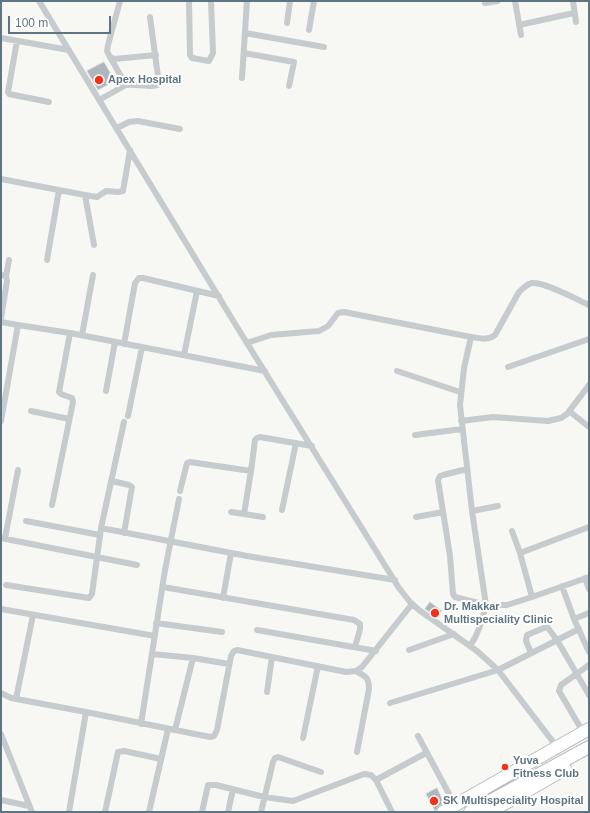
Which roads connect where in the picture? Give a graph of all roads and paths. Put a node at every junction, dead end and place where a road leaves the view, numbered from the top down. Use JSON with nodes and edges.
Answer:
{"nodes":[{"id":1,"x":39,"y":1,"type":"edge"},
{"id":2,"x":120,"y":1,"type":"edge"},
{"id":3,"x":189,"y":1,"type":"edge"},
{"id":4,"x":211,"y":1,"type":"edge"},
{"id":5,"x":248,"y":1,"type":"edge"},
{"id":6,"x":290,"y":1,"type":"edge"},
{"id":7,"x":314,"y":1,"type":"edge"},
{"id":8,"x":498,"y":1,"type":"edge"},
{"id":9,"x":515,"y":1,"type":"edge"},
{"id":10,"x":573,"y":1,"type":"edge"},
{"id":11,"x":485,"y":3,"type":"dead end"},
{"id":12,"x":574,"y":13,"type":"junction"},
{"id":13,"x":150,"y":17,"type":"dead end"},
{"id":14,"x":576,"y":22,"type":"dead end"},
{"id":15,"x":287,"y":23,"type":"dead end"},
{"id":16,"x":519,"y":25,"type":"junction"},
{"id":17,"x":309,"y":30,"type":"dead end"},
{"id":18,"x":245,"y":32,"type":"junction"},
{"id":19,"x":521,"y":35,"type":"dead end"},
{"id":20,"x":1,"y":38,"type":"edge"},
{"id":21,"x":17,"y":41,"type":"junction"},
{"id":22,"x":324,"y":47,"type":"dead end"},
{"id":23,"x":69,"y":50,"type":"junction"},
{"id":24,"x":244,"y":53,"type":"junction"},
{"id":25,"x":156,"y":56,"type":"junction"},
{"id":26,"x":110,"y":57,"type":"junction"},
{"id":27,"x":242,"y":78,"type":"dead end"},
{"id":28,"x":126,"y":85,"type":"junction"},
{"id":29,"x":289,"y":86,"type":"dead end"},
{"id":30,"x":99,"y":100,"type":"junction"},
{"id":31,"x":49,"y":102,"type":"dead end"},
{"id":32,"x":117,"y":128,"type":"junction"},
{"id":33,"x":180,"y":129,"type":"dead end"},
{"id":34,"x":130,"y":150,"type":"junction"},
{"id":35,"x":1,"y":179,"type":"edge"},
{"id":36,"x":59,"y":190,"type":"junction"},
{"id":37,"x":85,"y":195,"type":"junction"},
{"id":38,"x":94,"y":245,"type":"dead end"},
{"id":39,"x":10,"y":260,"type":"dead end"},
{"id":40,"x":47,"y":260,"type":"dead end"},
{"id":41,"x":93,"y":275,"type":"dead end"},
{"id":42,"x":4,"y":276,"type":"edge"},
{"id":43,"x":197,"y":291,"type":"junction"},
{"id":44,"x":219,"y":296,"type":"junction"},
{"id":45,"x":589,"y":305,"type":"edge"},
{"id":46,"x":1,"y":318,"type":"edge"},
{"id":47,"x":1,"y":322,"type":"edge"},
{"id":48,"x":18,"y":325,"type":"junction"},
{"id":49,"x":70,"y":332,"type":"junction"},
{"id":50,"x":82,"y":335,"type":"junction"},
{"id":51,"x":470,"y":337,"type":"junction"},
{"id":52,"x":589,"y":339,"type":"edge"},
{"id":53,"x":115,"y":342,"type":"junction"},
{"id":54,"x":247,"y":343,"type":"junction"},
{"id":55,"x":124,"y":344,"type":"junction"},
{"id":56,"x":142,"y":347,"type":"junction"},
{"id":57,"x":184,"y":355,"type":"junction"},
{"id":58,"x":508,"y":367,"type":"dead end"},
{"id":59,"x":265,"y":371,"type":"junction"},
{"id":60,"x":397,"y":371,"type":"dead end"},
{"id":61,"x":589,"y":385,"type":"edge"},
{"id":62,"x":4,"y":391,"type":"edge"},
{"id":63,"x":106,"y":391,"type":"dead end"},
{"id":64,"x":460,"y":392,"type":"junction"},
{"id":65,"x":31,"y":411,"type":"dead end"},
{"id":66,"x":569,"y":411,"type":"junction"},
{"id":67,"x":69,"y":419,"type":"junction"},
{"id":68,"x":461,"y":420,"type":"junction"},
{"id":69,"x":1,"y":421,"type":"edge"},
{"id":70,"x":589,"y":426,"type":"edge"},
{"id":71,"x":462,"y":429,"type":"junction"},
{"id":72,"x":415,"y":434,"type":"dead end"},
{"id":73,"x":296,"y":443,"type":"junction"},
{"id":74,"x":312,"y":446,"type":"junction"},
{"id":75,"x":466,"y":469,"type":"junction"},
{"id":76,"x":18,"y":470,"type":"dead end"},
{"id":77,"x":251,"y":470,"type":"junction"},
{"id":78,"x":112,"y":481,"type":"junction"},
{"id":79,"x":180,"y":491,"type":"dead end"},
{"id":80,"x":179,"y":499,"type":"dead end"},
{"id":81,"x":52,"y":505,"type":"dead end"},
{"id":82,"x":498,"y":506,"type":"dead end"},
{"id":83,"x":282,"y":510,"type":"dead end"},
{"id":84,"x":472,"y":511,"type":"junction"},
{"id":85,"x":232,"y":512,"type":"dead end"},
{"id":86,"x":443,"y":512,"type":"junction"},
{"id":87,"x":244,"y":514,"type":"junction"},
{"id":88,"x":262,"y":517,"type":"dead end"},
{"id":89,"x":416,"y":517,"type":"dead end"},
{"id":90,"x":26,"y":521,"type":"dead end"},
{"id":91,"x":589,"y":527,"type":"edge"},
{"id":92,"x":512,"y":530,"type":"dead end"},
{"id":93,"x":101,"y":532,"type":"junction"},
{"id":94,"x":124,"y":533,"type":"junction"},
{"id":95,"x":3,"y":538,"type":"edge"},
{"id":96,"x":171,"y":541,"type":"junction"},
{"id":97,"x":231,"y":553,"type":"junction"},
{"id":98,"x":520,"y":553,"type":"junction"},
{"id":99,"x":97,"y":558,"type":"junction"},
{"id":100,"x":137,"y":565,"type":"dead end"},
{"id":101,"x":587,"y":578,"type":"edge"},
{"id":102,"x":395,"y":580,"type":"junction"},
{"id":103,"x":6,"y":585,"type":"dead end"},
{"id":104,"x":562,"y":586,"type":"junction"},
{"id":105,"x":163,"y":587,"type":"junction"},
{"id":106,"x":589,"y":589,"type":"edge"},
{"id":107,"x":532,"y":597,"type":"junction"},
{"id":108,"x":223,"y":598,"type":"junction"},
{"id":109,"x":412,"y":604,"type":"junction"},
{"id":110,"x":486,"y":605,"type":"junction"},
{"id":111,"x":1,"y":609,"type":"edge"},
{"id":112,"x":589,"y":612,"type":"edge"},
{"id":113,"x":33,"y":615,"type":"junction"},
{"id":114,"x":574,"y":619,"type":"junction"},
{"id":115,"x":156,"y":623,"type":"junction"},
{"id":116,"x":579,"y":629,"type":"junction"},
{"id":117,"x":257,"y":630,"type":"dead end"},
{"id":118,"x":222,"y":632,"type":"dead end"},
{"id":119,"x":454,"y":634,"type":"junction"},
{"id":120,"x":155,"y":636,"type":"junction"},
{"id":121,"x":586,"y":638,"type":"edge"},
{"id":122,"x":557,"y":640,"type":"junction"},
{"id":123,"x":470,"y":646,"type":"junction"},
{"id":124,"x":355,"y":647,"type":"junction"},
{"id":125,"x":409,"y":650,"type":"dead end"},
{"id":126,"x":376,"y":651,"type":"junction"},
{"id":127,"x":589,"y":652,"type":"edge"},
{"id":128,"x":531,"y":653,"type":"junction"},
{"id":129,"x":152,"y":654,"type":"junction"},
{"id":130,"x":272,"y":657,"type":"junction"},
{"id":131,"x":193,"y":658,"type":"junction"},
{"id":132,"x":229,"y":664,"type":"junction"},
{"id":133,"x":589,"y":665,"type":"edge"},
{"id":134,"x":318,"y":666,"type":"junction"},
{"id":135,"x":498,"y":670,"type":"junction"},
{"id":136,"x":356,"y":671,"type":"junction"},
{"id":137,"x":577,"y":674,"type":"junction"},
{"id":138,"x":267,"y":692,"type":"dead end"},
{"id":139,"x":1,"y":694,"type":"edge"},
{"id":140,"x":589,"y":695,"type":"edge"},
{"id":141,"x":16,"y":699,"type":"junction"},
{"id":142,"x":390,"y":703,"type":"dead end"},
{"id":143,"x":86,"y":712,"type":"junction"},
{"id":144,"x":141,"y":724,"type":"junction"},
{"id":145,"x":168,"y":728,"type":"junction"},
{"id":146,"x":175,"y":730,"type":"junction"},
{"id":147,"x":587,"y":733,"type":"edge"},
{"id":148,"x":1,"y":734,"type":"edge"},
{"id":149,"x":418,"y":736,"type":"dead end"},
{"id":150,"x":304,"y":738,"type":"dead end"},
{"id":151,"x":3,"y":746,"type":"edge"},
{"id":152,"x":589,"y":746,"type":"edge"},
{"id":153,"x":557,"y":747,"type":"junction"},
{"id":154,"x":357,"y":752,"type":"dead end"},
{"id":155,"x":426,"y":753,"type":"junction"},
{"id":156,"x":589,"y":756,"type":"edge"},
{"id":157,"x":161,"y":759,"type":"junction"},
{"id":158,"x":321,"y":772,"type":"dead end"},
{"id":159,"x":376,"y":780,"type":"junction"},
{"id":160,"x":233,"y":790,"type":"junction"},
{"id":161,"x":264,"y":797,"type":"junction"},
{"id":162,"x":1,"y":800,"type":"edge"},
{"id":163,"x":30,"y":809,"type":"edge"},
{"id":164,"x":454,"y":809,"type":"edge"},
{"id":165,"x":70,"y":812,"type":"edge"},
{"id":166,"x":105,"y":812,"type":"edge"},
{"id":167,"x":149,"y":812,"type":"edge"},
{"id":168,"x":202,"y":812,"type":"edge"},
{"id":169,"x":228,"y":812,"type":"edge"},
{"id":170,"x":261,"y":812,"type":"edge"},
{"id":171,"x":392,"y":812,"type":"edge"},
{"id":172,"x":443,"y":812,"type":"edge"},
{"id":173,"x":470,"y":812,"type":"edge"},
{"id":174,"x":490,"y":812,"type":"edge"}],
"edges":[{"from":1,"to":23,"type":"street"},
{"from":2,"to":26,"type":"street"},
{"from":3,"to":4,"type":"street"},
{"from":5,"to":18,"type":"street"},
{"from":6,"to":15,"type":"street"},
{"from":7,"to":17,"type":"street"},
{"from":8,"to":11,"type":"street"},
{"from":9,"to":16,"type":"street"},
{"from":10,"to":12,"type":"street"},
{"from":12,"to":14,"type":"street"},
{"from":12,"to":16,"type":"street"},
{"from":13,"to":25,"type":"street"},
{"from":16,"to":19,"type":"street"},
{"from":18,"to":22,"type":"street"},
{"from":18,"to":24,"type":"street"},
{"from":20,"to":21,"type":"street"},
{"from":21,"to":23,"type":"street"},
{"from":21,"to":31,"type":"street"},
{"from":23,"to":30,"type":"street"},
{"from":24,"to":27,"type":"street"},
{"from":24,"to":29,"type":"street"},
{"from":25,"to":26,"type":"street"},
{"from":25,"to":28,"type":"street"},
{"from":26,"to":28,"type":"street"},
{"from":28,"to":30,"type":"street"},
{"from":30,"to":32,"type":"street"},
{"from":32,"to":33,"type":"street"},
{"from":32,"to":34,"type":"street"},
{"from":34,"to":37,"type":"street"},
{"from":34,"to":44,"type":"street"},
{"from":35,"to":36,"type":"street"},
{"from":36,"to":37,"type":"street"},
{"from":36,"to":40,"type":"street"},
{"from":37,"to":38,"type":"street"},
{"from":39,"to":42,"type":"street"},
{"from":41,"to":50,"type":"street"},
{"from":42,"to":46,"type":"street"},
{"from":43,"to":44,"type":"street"},
{"from":43,"to":55,"type":"street"},
{"from":43,"to":57,"type":"street"},
{"from":44,"to":54,"type":"street"},
{"from":45,"to":51,"type":"street"},
{"from":47,"to":48,"type":"street"},
{"from":48,"to":49,"type":"street"},
{"from":48,"to":62,"type":"street"},
{"from":49,"to":50,"type":"street"},
{"from":49,"to":67,"type":"street"},
{"from":50,"to":53,"type":"street"},
{"from":51,"to":54,"type":"street"},
{"from":51,"to":64,"type":"street"},
{"from":52,"to":58,"type":"street"},
{"from":53,"to":55,"type":"street"},
{"from":53,"to":63,"type":"street"},
{"from":54,"to":59,"type":"street"},
{"from":55,"to":56,"type":"street"},
{"from":56,"to":57,"type":"street"},
{"from":56,"to":78,"type":"street"},
{"from":57,"to":59,"type":"street"},
{"from":59,"to":74,"type":"street"},
{"from":60,"to":64,"type":"street"},
{"from":61,"to":66,"type":"street"},
{"from":62,"to":69,"type":"street"},
{"from":64,"to":68,"type":"street"},
{"from":65,"to":67,"type":"street"},
{"from":66,"to":68,"type":"street"},
{"from":66,"to":70,"type":"street"},
{"from":67,"to":81,"type":"street"},
{"from":68,"to":71,"type":"street"},
{"from":71,"to":72,"type":"street"},
{"from":71,"to":75,"type":"street"},
{"from":73,"to":74,"type":"street"},
{"from":73,"to":77,"type":"street"},
{"from":73,"to":83,"type":"street"},
{"from":74,"to":102,"type":"street"},
{"from":75,"to":84,"type":"street"},
{"from":75,"to":86,"type":"street"},
{"from":76,"to":95,"type":"street"},
{"from":77,"to":79,"type":"street"},
{"from":77,"to":87,"type":"street"},
{"from":78,"to":93,"type":"street"},
{"from":78,"to":94,"type":"street"},
{"from":80,"to":96,"type":"street"},
{"from":82,"to":84,"type":"street"},
{"from":84,"to":110,"type":"street"},
{"from":85,"to":87,"type":"street"},
{"from":86,"to":89,"type":"street"},
{"from":86,"to":110,"type":"street"},
{"from":87,"to":88,"type":"street"},
{"from":90,"to":93,"type":"street"},
{"from":91,"to":98,"type":"street"},
{"from":92,"to":98,"type":"street"},
{"from":93,"to":94,"type":"street"},
{"from":93,"to":99,"type":"street"},
{"from":94,"to":96,"type":"street"},
{"from":95,"to":99,"type":"street"},
{"from":96,"to":97,"type":"street"},
{"from":96,"to":105,"type":"street"},
{"from":97,"to":102,"type":"street"},
{"from":97,"to":108,"type":"street"},
{"from":98,"to":107,"type":"street"},
{"from":99,"to":100,"type":"street"},
{"from":99,"to":103,"type":"street"},
{"from":101,"to":104,"type":"street"},
{"from":101,"to":106,"type":"street"},
{"from":102,"to":109,"type":"street"},
{"from":104,"to":107,"type":"street"},
{"from":104,"to":114,"type":"street"},
{"from":105,"to":108,"type":"street"},
{"from":105,"to":115,"type":"street"},
{"from":107,"to":110,"type":"street"},
{"from":108,"to":124,"type":"street"},
{"from":109,"to":119,"type":"street"},
{"from":109,"to":126,"type":"street"},
{"from":110,"to":123,"type":"street"},
{"from":111,"to":113,"type":"street"},
{"from":112,"to":114,"type":"street"},
{"from":113,"to":120,"type":"street"},
{"from":113,"to":141,"type":"street"},
{"from":114,"to":116,"type":"street"},
{"from":115,"to":118,"type":"street"},
{"from":115,"to":120,"type":"street"},
{"from":116,"to":121,"type":"street"},
{"from":116,"to":122,"type":"street"},
{"from":117,"to":124,"type":"street"},
{"from":119,"to":123,"type":"street"},
{"from":119,"to":125,"type":"street"},
{"from":120,"to":129,"type":"street"},
{"from":121,"to":127,"type":"street"},
{"from":122,"to":128,"type":"street"},
{"from":122,"to":128,"type":"street"},
{"from":122,"to":137,"type":"street"},
{"from":123,"to":135,"type":"street"},
{"from":124,"to":126,"type":"street"},
{"from":126,"to":136,"type":"street"},
{"from":128,"to":135,"type":"street"},
{"from":129,"to":131,"type":"street"},
{"from":129,"to":144,"type":"street"},
{"from":130,"to":132,"type":"street"},
{"from":130,"to":134,"type":"street"},
{"from":130,"to":138,"type":"street"},
{"from":131,"to":132,"type":"street"},
{"from":131,"to":146,"type":"street"},
{"from":132,"to":146,"type":"street"},
{"from":133,"to":137,"type":"street"},
{"from":134,"to":136,"type":"street"},
{"from":134,"to":150,"type":"street"},
{"from":135,"to":142,"type":"street"},
{"from":135,"to":153,"type":"street"},
{"from":136,"to":154,"type":"street"},
{"from":137,"to":140,"type":"street"},
{"from":137,"to":147,"type":"street"},
{"from":139,"to":141,"type":"street"},
{"from":141,"to":143,"type":"street"},
{"from":143,"to":144,"type":"street"},
{"from":143,"to":165,"type":"street"},
{"from":144,"to":145,"type":"street"},
{"from":145,"to":146,"type":"street"},
{"from":145,"to":157,"type":"street"},
{"from":147,"to":153,"type":"highway"},
{"from":147,"to":164,"type":"highway"},
{"from":148,"to":151,"type":"street"},
{"from":149,"to":155,"type":"street"},
{"from":151,"to":163,"type":"street"},
{"from":152,"to":173,"type":"highway"},
{"from":153,"to":164,"type":"highway"},
{"from":155,"to":159,"type":"street"},
{"from":155,"to":164,"type":"street"},
{"from":156,"to":174,"type":"highway"},
{"from":157,"to":166,"type":"street"},
{"from":157,"to":167,"type":"street"},
{"from":158,"to":161,"type":"street"},
{"from":159,"to":161,"type":"street"},
{"from":159,"to":171,"type":"street"},
{"from":160,"to":161,"type":"street"},
{"from":160,"to":168,"type":"street"},
{"from":160,"to":169,"type":"street"},
{"from":161,"to":170,"type":"street"},
{"from":162,"to":163,"type":"street"},
{"from":164,"to":172,"type":"highway"}]}
